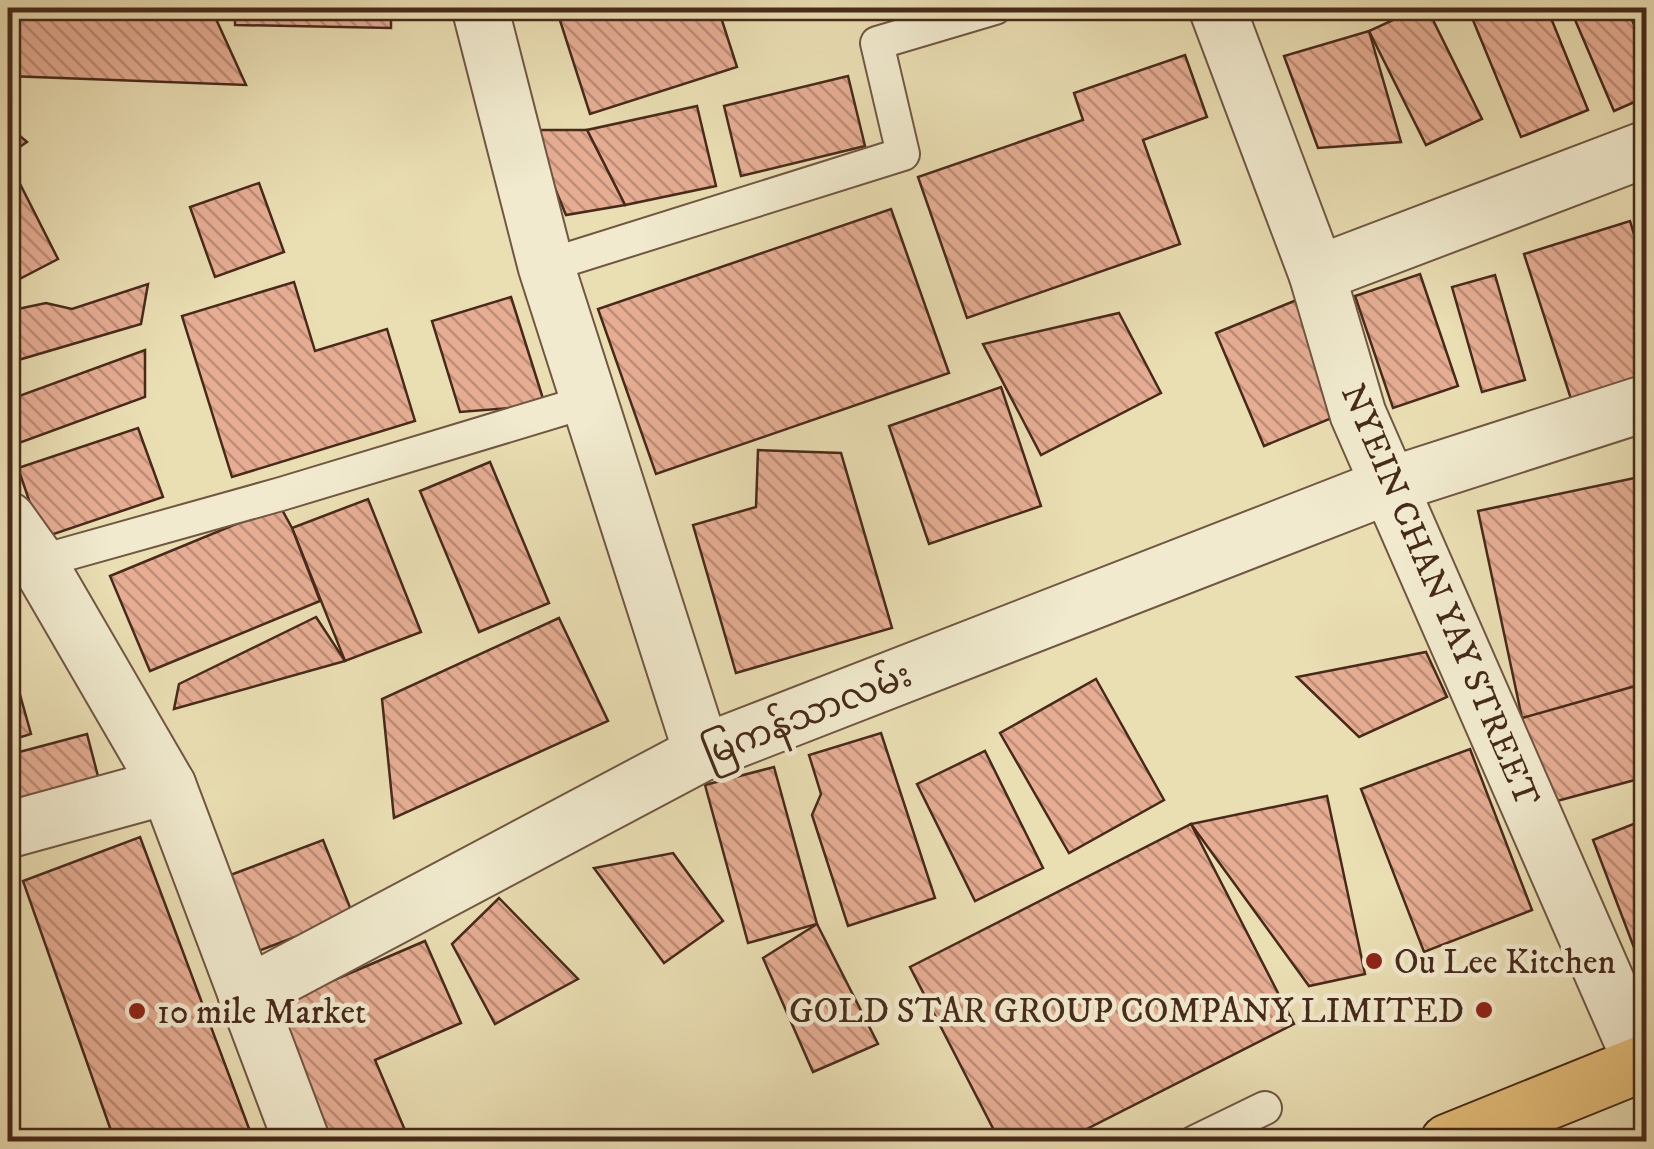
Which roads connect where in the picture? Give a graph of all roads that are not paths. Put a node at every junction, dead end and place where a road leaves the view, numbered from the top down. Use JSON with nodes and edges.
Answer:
{"nodes":[{"id":1,"x":480,"y":8,"type":"edge"},
{"id":2,"x":995,"y":8,"type":"edge"},
{"id":3,"x":1217,"y":8,"type":"edge"},
{"id":4,"x":1646,"y":149,"type":"edge"},
{"id":5,"x":546,"y":266,"type":"junction"},
{"id":6,"x":1317,"y":274,"type":"junction"},
{"id":7,"x":589,"y":401,"type":"junction"},
{"id":8,"x":1646,"y":403,"type":"edge"},
{"id":9,"x":1391,"y":486,"type":"junction"},
{"id":10,"x":18,"y":551,"type":"edge"},
{"id":11,"x":702,"y":753,"type":"junction"},
{"id":12,"x":168,"y":786,"type":"junction"},
{"id":13,"x":8,"y":830,"type":"edge"},
{"id":14,"x":246,"y":995,"type":"junction"},
{"id":15,"x":1645,"y":1066,"type":"edge"},
{"id":16,"x":1265,"y":1108,"type":"dead end"},
{"id":17,"x":302,"y":1142,"type":"edge"},
{"id":18,"x":1195,"y":1142,"type":"edge"},
{"id":19,"x":1448,"y":1142,"type":"edge"}],
"edges":[{"from":1,"to":5,"type":"street"},
{"from":2,"to":5,"type":"lane"},
{"from":3,"to":6,"type":"street","name":"NYEIN CHAN YAY STREET"},
{"from":4,"to":6,"type":"street"},
{"from":5,"to":7,"type":"street"},
{"from":6,"to":9,"type":"street","name":"NYEIN CHAN YAY STREET"},
{"from":7,"to":10,"type":"lane"},
{"from":7,"to":11,"type":"street"},
{"from":8,"to":9,"type":"street","name":"မြကန်သာလမ်း"},
{"from":9,"to":11,"type":"street","name":"မြကန်သာလမ်း"},
{"from":9,"to":15,"type":"street","name":"NYEIN CHAN YAY STREET"},
{"from":10,"to":12,"type":"street"},
{"from":11,"to":14,"type":"street","name":"မြကန်သာလမ်း"},
{"from":12,"to":13,"type":"street"},
{"from":12,"to":14,"type":"street"},
{"from":14,"to":17,"type":"street"},
{"from":15,"to":19,"type":"highway"},
{"from":16,"to":18,"type":"lane"}]}
